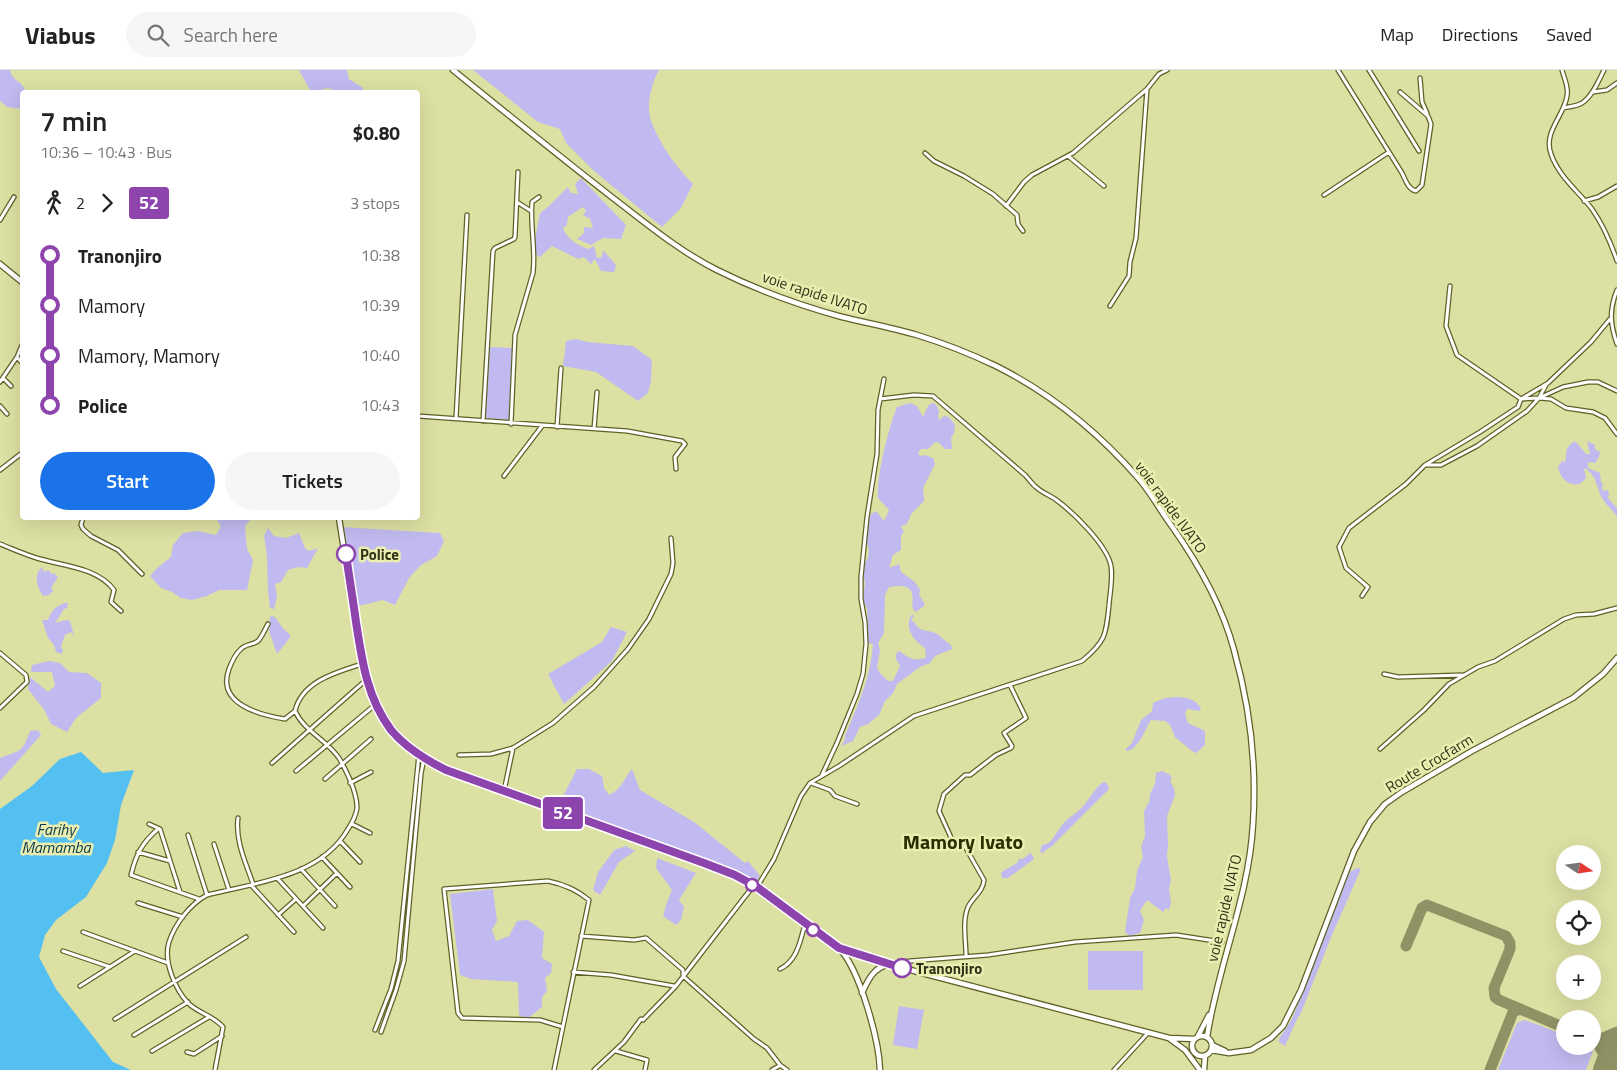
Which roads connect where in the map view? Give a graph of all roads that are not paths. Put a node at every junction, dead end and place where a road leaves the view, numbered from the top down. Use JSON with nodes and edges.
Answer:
{"nodes":[{"id":1,"x":454,"y":70,"type":"edge"},
{"id":2,"x":1167,"y":70,"type":"edge"},
{"id":3,"x":1338,"y":70,"type":"edge"},
{"id":4,"x":1369,"y":70,"type":"edge"},
{"id":5,"x":1562,"y":70,"type":"edge"},
{"id":6,"x":1604,"y":70,"type":"edge"},
{"id":7,"x":1420,"y":78,"type":"dead end"},
{"id":8,"x":1617,"y":83,"type":"edge"},
{"id":9,"x":1147,"y":89,"type":"junction"},
{"id":10,"x":1400,"y":92,"type":"dead end"},
{"id":11,"x":1593,"y":92,"type":"junction"},
{"id":12,"x":1562,"y":108,"type":"junction"},
{"id":13,"x":1428,"y":116,"type":"junction"},
{"id":14,"x":1419,"y":151,"type":"dead end"},
{"id":15,"x":1389,"y":152,"type":"junction"},
{"id":16,"x":925,"y":153,"type":"dead end"},
{"id":17,"x":1068,"y":156,"type":"junction"},
{"id":18,"x":518,"y":172,"type":"dead end"},
{"id":19,"x":1104,"y":186,"type":"dead end"},
{"id":20,"x":1617,"y":186,"type":"edge"},
{"id":21,"x":1324,"y":195,"type":"dead end"},
{"id":22,"x":14,"y":197,"type":"dead end"},
{"id":23,"x":538,"y":197,"type":"dead end"},
{"id":24,"x":1584,"y":201,"type":"junction"},
{"id":25,"x":517,"y":202,"type":"junction"},
{"id":26,"x":1006,"y":206,"type":"junction"},
{"id":27,"x":531,"y":211,"type":"junction"},
{"id":28,"x":467,"y":215,"type":"dead end"},
{"id":29,"x":0,"y":220,"type":"edge"},
{"id":30,"x":1023,"y":231,"type":"dead end"},
{"id":31,"x":1617,"y":261,"type":"edge"},
{"id":32,"x":0,"y":262,"type":"edge"},
{"id":33,"x":20,"y":280,"type":"edge"},
{"id":34,"x":1450,"y":286,"type":"dead end"},
{"id":35,"x":1617,"y":290,"type":"edge"},
{"id":36,"x":1110,"y":306,"type":"dead end"},
{"id":37,"x":1610,"y":318,"type":"junction"},
{"id":38,"x":1617,"y":344,"type":"edge"},
{"id":39,"x":20,"y":350,"type":"edge"},
{"id":40,"x":17,"y":358,"type":"junction"},
{"id":41,"x":20,"y":361,"type":"edge"},
{"id":42,"x":561,"y":368,"type":"dead end"},
{"id":43,"x":884,"y":379,"type":"dead end"},
{"id":44,"x":1,"y":380,"type":"edge"},
{"id":45,"x":1548,"y":383,"type":"junction"},
{"id":46,"x":12,"y":386,"type":"dead end"},
{"id":47,"x":1617,"y":391,"type":"edge"},
{"id":48,"x":597,"y":392,"type":"dead end"},
{"id":49,"x":1539,"y":398,"type":"junction"},
{"id":50,"x":1521,"y":399,"type":"junction"},
{"id":51,"x":880,"y":400,"type":"junction"},
{"id":52,"x":0,"y":406,"type":"edge"},
{"id":53,"x":7,"y":414,"type":"dead end"},
{"id":54,"x":420,"y":416,"type":"edge"},
{"id":55,"x":456,"y":418,"type":"junction"},
{"id":56,"x":483,"y":421,"type":"junction"},
{"id":57,"x":511,"y":424,"type":"junction"},
{"id":58,"x":542,"y":426,"type":"junction"},
{"id":59,"x":557,"y":427,"type":"junction"},
{"id":60,"x":594,"y":429,"type":"junction"},
{"id":61,"x":1617,"y":434,"type":"edge"},
{"id":62,"x":20,"y":455,"type":"edge"},
{"id":63,"x":1425,"y":465,"type":"junction"},
{"id":64,"x":676,"y":469,"type":"dead end"},
{"id":65,"x":0,"y":470,"type":"edge"},
{"id":66,"x":504,"y":476,"type":"dead end"},
{"id":67,"x":82,"y":520,"type":"edge"},
{"id":68,"x":339,"y":520,"type":"edge"},
{"id":69,"x":671,"y":538,"type":"dead end"},
{"id":70,"x":0,"y":544,"type":"edge"},
{"id":71,"x":142,"y":574,"type":"dead end"},
{"id":72,"x":1362,"y":596,"type":"dead end"},
{"id":73,"x":1617,"y":608,"type":"edge"},
{"id":74,"x":121,"y":610,"type":"dead end"},
{"id":75,"x":268,"y":624,"type":"dead end"},
{"id":76,"x":0,"y":652,"type":"edge"},
{"id":77,"x":1617,"y":658,"type":"edge"},
{"id":78,"x":362,"y":664,"type":"junction"},
{"id":79,"x":1384,"y":674,"type":"dead end"},
{"id":80,"x":1463,"y":675,"type":"junction"},
{"id":81,"x":366,"y":680,"type":"junction"},
{"id":82,"x":1010,"y":685,"type":"junction"},
{"id":83,"x":376,"y":704,"type":"junction"},
{"id":84,"x":0,"y":708,"type":"edge"},
{"id":85,"x":295,"y":711,"type":"junction"},
{"id":86,"x":310,"y":729,"type":"junction"},
{"id":87,"x":371,"y":739,"type":"dead end"},
{"id":88,"x":328,"y":745,"type":"junction"},
{"id":89,"x":513,"y":748,"type":"junction"},
{"id":90,"x":1380,"y":749,"type":"dead end"},
{"id":91,"x":419,"y":754,"type":"junction"},
{"id":92,"x":458,"y":755,"type":"dead end"},
{"id":93,"x":424,"y":758,"type":"junction"},
{"id":94,"x":272,"y":763,"type":"dead end"},
{"id":95,"x":342,"y":765,"type":"junction"},
{"id":96,"x":296,"y":771,"type":"dead end"},
{"id":97,"x":371,"y":772,"type":"dead end"},
{"id":98,"x":822,"y":775,"type":"junction"},
{"id":99,"x":325,"y":779,"type":"dead end"},
{"id":100,"x":350,"y":783,"type":"junction"},
{"id":101,"x":810,"y":783,"type":"junction"},
{"id":102,"x":504,"y":792,"type":"junction"},
{"id":103,"x":857,"y":804,"type":"dead end"},
{"id":104,"x":238,"y":818,"type":"dead end"},
{"id":105,"x":149,"y":824,"type":"dead end"},
{"id":106,"x":352,"y":824,"type":"junction"},
{"id":107,"x":158,"y":829,"type":"junction"},
{"id":108,"x":370,"y":833,"type":"dead end"},
{"id":109,"x":188,"y":835,"type":"dead end"},
{"id":110,"x":340,"y":841,"type":"junction"},
{"id":111,"x":953,"y":842,"type":"dead end"},
{"id":112,"x":963,"y":843,"type":"dead end"},
{"id":113,"x":214,"y":844,"type":"dead end"},
{"id":114,"x":138,"y":852,"type":"junction"},
{"id":115,"x":322,"y":857,"type":"junction"},
{"id":116,"x":170,"y":862,"type":"junction"},
{"id":117,"x":360,"y":862,"type":"dead end"},
{"id":118,"x":301,"y":869,"type":"junction"},
{"id":119,"x":337,"y":873,"type":"junction"},
{"id":120,"x":277,"y":878,"type":"junction"},
{"id":121,"x":252,"y":884,"type":"junction"},
{"id":122,"x":755,"y":886,"type":"junction"},
{"id":123,"x":350,"y":887,"type":"dead end"},
{"id":124,"x":229,"y":890,"type":"junction"},
{"id":125,"x":320,"y":890,"type":"junction"},
{"id":126,"x":180,"y":892,"type":"junction"},
{"id":127,"x":207,"y":895,"type":"junction"},
{"id":128,"x":199,"y":899,"type":"junction"},
{"id":129,"x":296,"y":899,"type":"junction"},
{"id":130,"x":138,"y":903,"type":"dead end"},
{"id":131,"x":303,"y":906,"type":"junction"},
{"id":132,"x":335,"y":906,"type":"dead end"},
{"id":133,"x":278,"y":915,"type":"junction"},
{"id":134,"x":183,"y":917,"type":"junction"},
{"id":135,"x":805,"y":924,"type":"junction"},
{"id":136,"x":323,"y":928,"type":"dead end"},
{"id":137,"x":83,"y":932,"type":"dead end"},
{"id":138,"x":294,"y":932,"type":"dead end"},
{"id":139,"x":581,"y":936,"type":"junction"},
{"id":140,"x":246,"y":937,"type":"dead end"},
{"id":141,"x":1222,"y":942,"type":"dead end"},
{"id":142,"x":839,"y":948,"type":"junction"},
{"id":143,"x":63,"y":951,"type":"dead end"},
{"id":144,"x":135,"y":951,"type":"junction"},
{"id":145,"x":966,"y":956,"type":"junction"},
{"id":146,"x":169,"y":963,"type":"junction"},
{"id":147,"x":890,"y":964,"type":"junction"},
{"id":148,"x":110,"y":967,"type":"junction"},
{"id":149,"x":780,"y":969,"type":"dead end"},
{"id":150,"x":573,"y":972,"type":"junction"},
{"id":151,"x":683,"y":976,"type":"junction"},
{"id":152,"x":175,"y":982,"type":"junction"},
{"id":153,"x":80,"y":986,"type":"dead end"},
{"id":154,"x":675,"y":986,"type":"junction"},
{"id":155,"x":862,"y":993,"type":"junction"},
{"id":156,"x":188,"y":1002,"type":"junction"},
{"id":157,"x":1211,"y":1009,"type":"junction"},
{"id":158,"x":210,"y":1016,"type":"junction"},
{"id":159,"x":115,"y":1019,"type":"dead end"},
{"id":160,"x":563,"y":1027,"type":"junction"},
{"id":161,"x":375,"y":1030,"type":"dead end"},
{"id":162,"x":381,"y":1032,"type":"dead end"},
{"id":163,"x":1149,"y":1032,"type":"junction"},
{"id":164,"x":134,"y":1035,"type":"dead end"},
{"id":165,"x":222,"y":1036,"type":"junction"},
{"id":166,"x":1196,"y":1037,"type":"junction"},
{"id":167,"x":1207,"y":1037,"type":"junction"},
{"id":168,"x":1169,"y":1038,"type":"junction"},
{"id":169,"x":1212,"y":1048,"type":"junction"},
{"id":170,"x":152,"y":1051,"type":"dead end"},
{"id":171,"x":615,"y":1051,"type":"junction"},
{"id":172,"x":187,"y":1052,"type":"dead end"},
{"id":173,"x":1194,"y":1053,"type":"junction"},
{"id":174,"x":1205,"y":1056,"type":"junction"},
{"id":175,"x":780,"y":1065,"type":"junction"},
{"id":176,"x":216,"y":1070,"type":"edge"},
{"id":177,"x":554,"y":1070,"type":"edge"},
{"id":178,"x":594,"y":1070,"type":"edge"},
{"id":179,"x":645,"y":1070,"type":"edge"},
{"id":180,"x":772,"y":1070,"type":"edge"},
{"id":181,"x":787,"y":1070,"type":"edge"},
{"id":182,"x":880,"y":1070,"type":"edge"},
{"id":183,"x":1114,"y":1070,"type":"edge"},
{"id":184,"x":1201,"y":1070,"type":"edge"}],
"edges":[{"from":1,"to":157,"type":"main road","name":"voie rapide IVATO"},
{"from":2,"to":9,"type":"street"},
{"from":3,"to":15,"type":"street"},
{"from":4,"to":14,"type":"street"},
{"from":5,"to":12,"type":"street"},
{"from":6,"to":11,"type":"street"},
{"from":7,"to":13,"type":"street"},
{"from":8,"to":11,"type":"street"},
{"from":9,"to":17,"type":"street"},
{"from":9,"to":36,"type":"street"},
{"from":10,"to":13,"type":"street"},
{"from":11,"to":12,"type":"street"},
{"from":12,"to":24,"type":"street"},
{"from":13,"to":15,"type":"street"},
{"from":15,"to":21,"type":"street"},
{"from":16,"to":26,"type":"street"},
{"from":17,"to":19,"type":"street"},
{"from":17,"to":26,"type":"street"},
{"from":18,"to":25,"type":"street"},
{"from":20,"to":24,"type":"street"},
{"from":22,"to":29,"type":"street"},
{"from":23,"to":27,"type":"street"},
{"from":24,"to":31,"type":"street"},
{"from":25,"to":27,"type":"street"},
{"from":25,"to":56,"type":"street"},
{"from":26,"to":30,"type":"street"},
{"from":27,"to":57,"type":"street"},
{"from":28,"to":55,"type":"street"},
{"from":32,"to":33,"type":"main road"},
{"from":34,"to":50,"type":"street"},
{"from":35,"to":37,"type":"street"},
{"from":37,"to":38,"type":"street"},
{"from":37,"to":45,"type":"street"},
{"from":39,"to":40,"type":"street"},
{"from":40,"to":41,"type":"street"},
{"from":40,"to":44,"type":"street"},
{"from":42,"to":59,"type":"street"},
{"from":43,"to":51,"type":"street"},
{"from":44,"to":46,"type":"street"},
{"from":45,"to":49,"type":"street"},
{"from":45,"to":50,"type":"street"},
{"from":47,"to":49,"type":"street"},
{"from":48,"to":60,"type":"street"},
{"from":49,"to":50,"type":"street"},
{"from":49,"to":61,"type":"street"},
{"from":49,"to":63,"type":"street"},
{"from":50,"to":63,"type":"street"},
{"from":51,"to":82,"type":"street"},
{"from":51,"to":98,"type":"street"},
{"from":52,"to":53,"type":"street"},
{"from":54,"to":55,"type":"street"},
{"from":55,"to":56,"type":"street"},
{"from":56,"to":57,"type":"street"},
{"from":57,"to":58,"type":"street"},
{"from":58,"to":59,"type":"street"},
{"from":58,"to":66,"type":"street"},
{"from":59,"to":60,"type":"street"},
{"from":60,"to":64,"type":"street"},
{"from":62,"to":65,"type":"street"},
{"from":63,"to":72,"type":"street"},
{"from":67,"to":71,"type":"street"},
{"from":68,"to":78,"type":"main road"},
{"from":69,"to":89,"type":"street"},
{"from":70,"to":74,"type":"street"},
{"from":73,"to":80,"type":"street"},
{"from":75,"to":85,"type":"street"},
{"from":76,"to":84,"type":"street"},
{"from":77,"to":169,"type":"main road","name":"Route Crocfarm"},
{"from":78,"to":81,"type":"main road"},
{"from":78,"to":85,"type":"street"},
{"from":79,"to":80,"type":"street"},
{"from":80,"to":90,"type":"street"},
{"from":81,"to":83,"type":"main road"},
{"from":81,"to":86,"type":"street"},
{"from":82,"to":98,"type":"street"},
{"from":82,"to":111,"type":"street"},
{"from":83,"to":88,"type":"street"},
{"from":83,"to":91,"type":"main road"},
{"from":85,"to":86,"type":"street"},
{"from":86,"to":88,"type":"street"},
{"from":86,"to":94,"type":"street"},
{"from":87,"to":95,"type":"street"},
{"from":88,"to":95,"type":"street"},
{"from":88,"to":96,"type":"street"},
{"from":89,"to":92,"type":"street"},
{"from":89,"to":102,"type":"street"},
{"from":91,"to":93,"type":"main road"},
{"from":91,"to":161,"type":"street"},
{"from":93,"to":102,"type":"main road"},
{"from":93,"to":162,"type":"street"},
{"from":95,"to":99,"type":"street"},
{"from":95,"to":100,"type":"street"},
{"from":97,"to":100,"type":"street"},
{"from":98,"to":101,"type":"street"},
{"from":100,"to":106,"type":"street"},
{"from":101,"to":103,"type":"street"},
{"from":101,"to":122,"type":"street"},
{"from":102,"to":122,"type":"main road"},
{"from":104,"to":121,"type":"street"},
{"from":105,"to":107,"type":"street"},
{"from":106,"to":108,"type":"street"},
{"from":106,"to":110,"type":"street"},
{"from":107,"to":114,"type":"street"},
{"from":107,"to":116,"type":"street"},
{"from":109,"to":127,"type":"street"},
{"from":110,"to":115,"type":"street"},
{"from":110,"to":117,"type":"street"},
{"from":112,"to":145,"type":"street"},
{"from":113,"to":124,"type":"street"},
{"from":114,"to":116,"type":"street"},
{"from":114,"to":126,"type":"street"},
{"from":115,"to":118,"type":"street"},
{"from":115,"to":119,"type":"street"},
{"from":116,"to":126,"type":"street"},
{"from":118,"to":120,"type":"street"},
{"from":118,"to":125,"type":"street"},
{"from":119,"to":123,"type":"street"},
{"from":119,"to":125,"type":"street"},
{"from":120,"to":121,"type":"street"},
{"from":120,"to":129,"type":"street"},
{"from":121,"to":124,"type":"street"},
{"from":121,"to":133,"type":"street"},
{"from":122,"to":135,"type":"main road"},
{"from":122,"to":151,"type":"street"},
{"from":124,"to":127,"type":"street"},
{"from":125,"to":131,"type":"street"},
{"from":125,"to":132,"type":"street"},
{"from":126,"to":128,"type":"street"},
{"from":127,"to":128,"type":"street"},
{"from":128,"to":134,"type":"street"},
{"from":129,"to":131,"type":"street"},
{"from":129,"to":133,"type":"street"},
{"from":130,"to":134,"type":"street"},
{"from":131,"to":136,"type":"street"},
{"from":133,"to":138,"type":"street"},
{"from":134,"to":146,"type":"street"},
{"from":135,"to":142,"type":"main road"},
{"from":135,"to":149,"type":"street"},
{"from":137,"to":144,"type":"street"},
{"from":139,"to":150,"type":"street"},
{"from":139,"to":151,"type":"street"},
{"from":139,"to":160,"type":"street"},
{"from":140,"to":152,"type":"street"},
{"from":141,"to":145,"type":"street"},
{"from":142,"to":147,"type":"main road"},
{"from":142,"to":155,"type":"main road"},
{"from":143,"to":148,"type":"street"},
{"from":144,"to":146,"type":"street"},
{"from":144,"to":148,"type":"street"},
{"from":145,"to":147,"type":"street"},
{"from":146,"to":152,"type":"street"},
{"from":147,"to":155,"type":"main road"},
{"from":147,"to":163,"type":"main road"},
{"from":148,"to":153,"type":"street"},
{"from":150,"to":154,"type":"street"},
{"from":150,"to":160,"type":"street"},
{"from":151,"to":154,"type":"street"},
{"from":151,"to":175,"type":"street"},
{"from":152,"to":156,"type":"street"},
{"from":152,"to":159,"type":"street"},
{"from":154,"to":171,"type":"street"},
{"from":155,"to":182,"type":"main road"},
{"from":156,"to":158,"type":"street"},
{"from":156,"to":164,"type":"street"},
{"from":157,"to":166,"type":"main road"},
{"from":157,"to":167,"type":"main road"},
{"from":158,"to":165,"type":"street"},
{"from":158,"to":170,"type":"street"},
{"from":160,"to":177,"type":"street"},
{"from":163,"to":168,"type":"main road"},
{"from":163,"to":183,"type":"street"},
{"from":165,"to":172,"type":"street"},
{"from":165,"to":176,"type":"street"},
{"from":166,"to":167,"type":"main road"},
{"from":166,"to":168,"type":"main road"},
{"from":166,"to":173,"type":"main road"},
{"from":167,"to":169,"type":"main road"},
{"from":168,"to":173,"type":"main road"},
{"from":168,"to":184,"type":"main road"},
{"from":169,"to":174,"type":"main road"},
{"from":171,"to":178,"type":"street"},
{"from":171,"to":179,"type":"street"},
{"from":173,"to":174,"type":"main road"},
{"from":173,"to":184,"type":"main road"},
{"from":174,"to":184,"type":"main road"},
{"from":175,"to":180,"type":"street"},
{"from":175,"to":181,"type":"street"}]}
